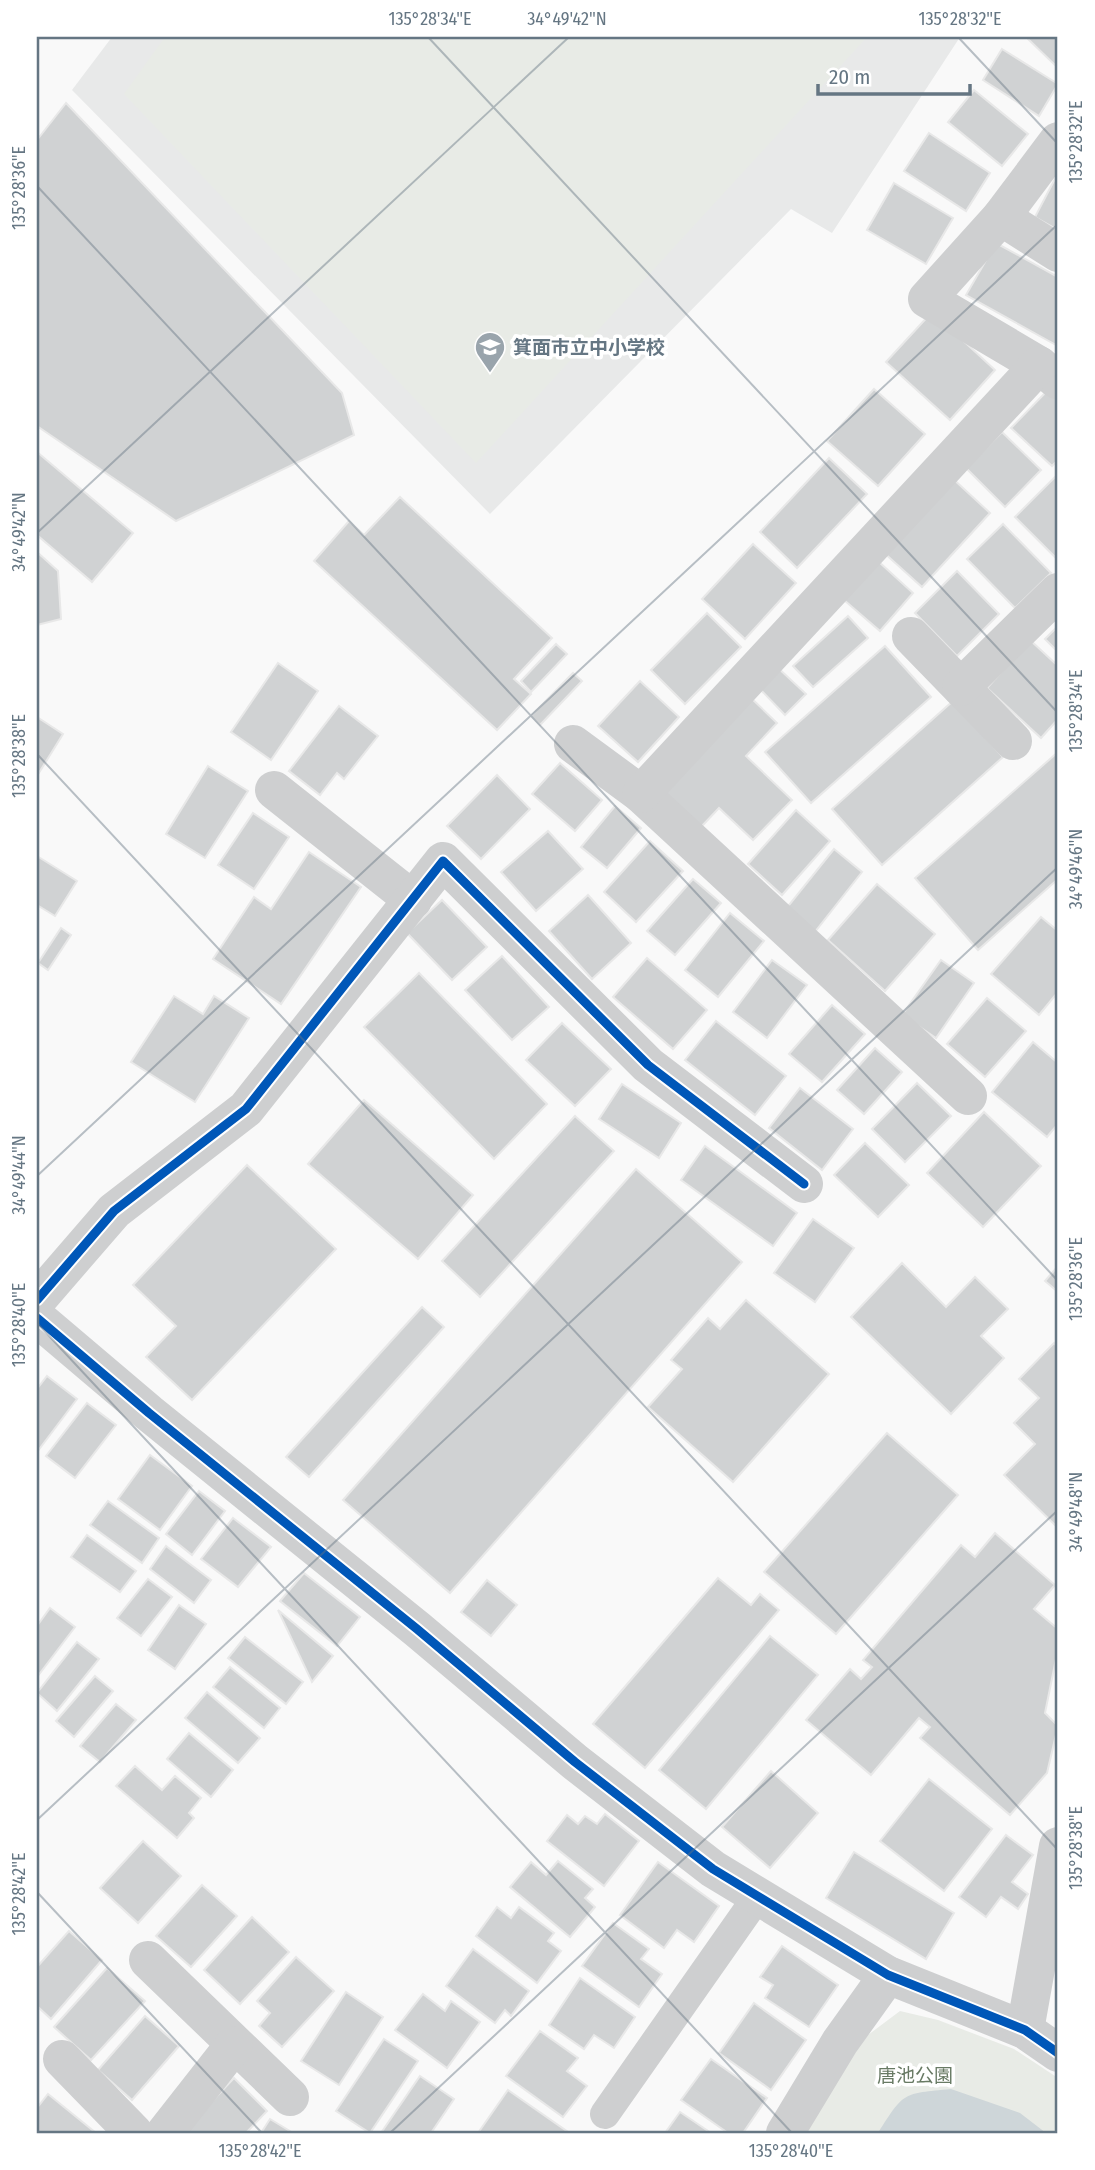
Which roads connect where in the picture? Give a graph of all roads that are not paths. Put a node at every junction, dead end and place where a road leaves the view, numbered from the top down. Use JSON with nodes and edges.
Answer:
{"nodes":[{"id":1,"x":1058,"y":141,"type":"edge"},
{"id":2,"x":1001,"y":217,"type":"junction"},
{"id":3,"x":1058,"y":253,"type":"edge"},
{"id":4,"x":1049,"y":373,"type":"edge"},
{"id":5,"x":1058,"y":592,"type":"edge"},
{"id":6,"x":911,"y":636,"type":"dead end"},
{"id":7,"x":961,"y":687,"type":"junction"},
{"id":8,"x":1013,"y":741,"type":"dead end"},
{"id":9,"x":573,"y":744,"type":"dead end"},
{"id":10,"x":274,"y":790,"type":"dead end"},
{"id":11,"x":641,"y":794,"type":"junction"},
{"id":12,"x":413,"y":900,"type":"junction"},
{"id":13,"x":968,"y":1096,"type":"dead end"},
{"id":14,"x":804,"y":1184,"type":"dead end"},
{"id":15,"x":37,"y":1300,"type":"edge"},
{"id":16,"x":37,"y":1318,"type":"edge"},
{"id":17,"x":1058,"y":1846,"type":"edge"},
{"id":18,"x":758,"y":1896,"type":"junction"},
{"id":19,"x":148,"y":1960,"type":"dead end"},
{"id":20,"x":888,"y":1975,"type":"junction"},
{"id":21,"x":1025,"y":2030,"type":"junction"},
{"id":22,"x":234,"y":2045,"type":"junction"},
{"id":23,"x":1058,"y":2053,"type":"edge"},
{"id":24,"x":62,"y":2059,"type":"dead end"},
{"id":25,"x":290,"y":2097,"type":"dead end"},
{"id":26,"x":605,"y":2114,"type":"dead end"},
{"id":27,"x":134,"y":2133,"type":"edge"},
{"id":28,"x":165,"y":2133,"type":"edge"},
{"id":29,"x":785,"y":2133,"type":"edge"}],
"edges":[{"from":1,"to":2,"type":"street"},
{"from":2,"to":3,"type":"street"},
{"from":2,"to":4,"type":"street"},
{"from":4,"to":11,"type":"street"},
{"from":5,"to":7,"type":"street"},
{"from":6,"to":7,"type":"street"},
{"from":7,"to":8,"type":"street"},
{"from":9,"to":11,"type":"street"},
{"from":10,"to":12,"type":"street"},
{"from":11,"to":13,"type":"street"},
{"from":12,"to":14,"type":"street"},
{"from":12,"to":15,"type":"street"},
{"from":16,"to":18,"type":"street"},
{"from":17,"to":21,"type":"street"},
{"from":18,"to":20,"type":"street"},
{"from":18,"to":26,"type":"lane"},
{"from":19,"to":22,"type":"street"},
{"from":20,"to":21,"type":"street"},
{"from":20,"to":29,"type":"street"},
{"from":21,"to":23,"type":"street"},
{"from":22,"to":25,"type":"street"},
{"from":22,"to":28,"type":"street"},
{"from":24,"to":27,"type":"street"}]}
